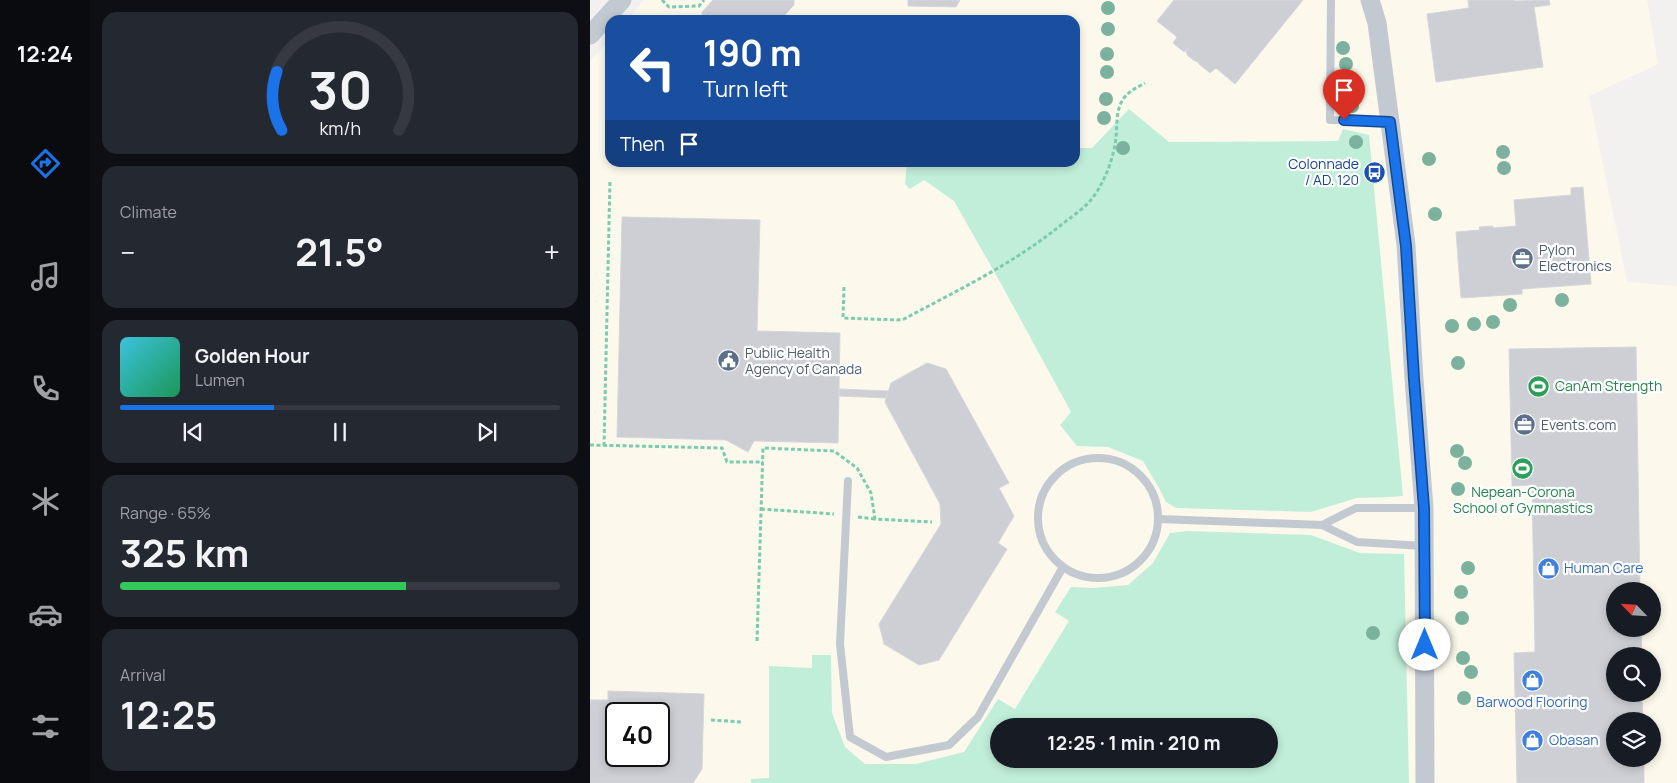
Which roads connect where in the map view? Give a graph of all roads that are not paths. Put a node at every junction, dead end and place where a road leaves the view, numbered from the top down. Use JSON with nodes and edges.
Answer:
{"nodes":[{"id":1,"x":622,"y":0,"type":"edge"},
{"id":2,"x":1331,"y":0,"type":"edge"},
{"id":3,"x":1370,"y":0,"type":"edge"},
{"id":4,"x":608,"y":15,"type":"edge"},
{"id":5,"x":605,"y":19,"type":"edge"},
{"id":6,"x":590,"y":35,"type":"edge"},
{"id":7,"x":1390,"y":122,"type":"junction"},
{"id":8,"x":848,"y":481,"type":"dead end"},
{"id":9,"x":1424,"y":508,"type":"junction"},
{"id":10,"x":1159,"y":519,"type":"junction"},
{"id":11,"x":1322,"y":525,"type":"junction"},
{"id":12,"x":1424,"y":546,"type":"junction"},
{"id":13,"x":1063,"y":568,"type":"junction"},
{"id":14,"x":1425,"y":783,"type":"edge"}],
"edges":[{"from":1,"to":4,"type":"street"},
{"from":2,"to":7,"type":"lane"},
{"from":3,"to":7,"type":"street"},
{"from":5,"to":6,"type":"street"},
{"from":7,"to":9,"type":"street"},
{"from":8,"to":13,"type":"lane"},
{"from":9,"to":11,"type":"lane"},
{"from":9,"to":12,"type":"street"},
{"from":10,"to":11,"type":"lane"},
{"from":10,"to":13,"type":"lane"},
{"from":10,"to":13,"type":"lane"},
{"from":11,"to":12,"type":"lane"},
{"from":12,"to":14,"type":"street"}]}
